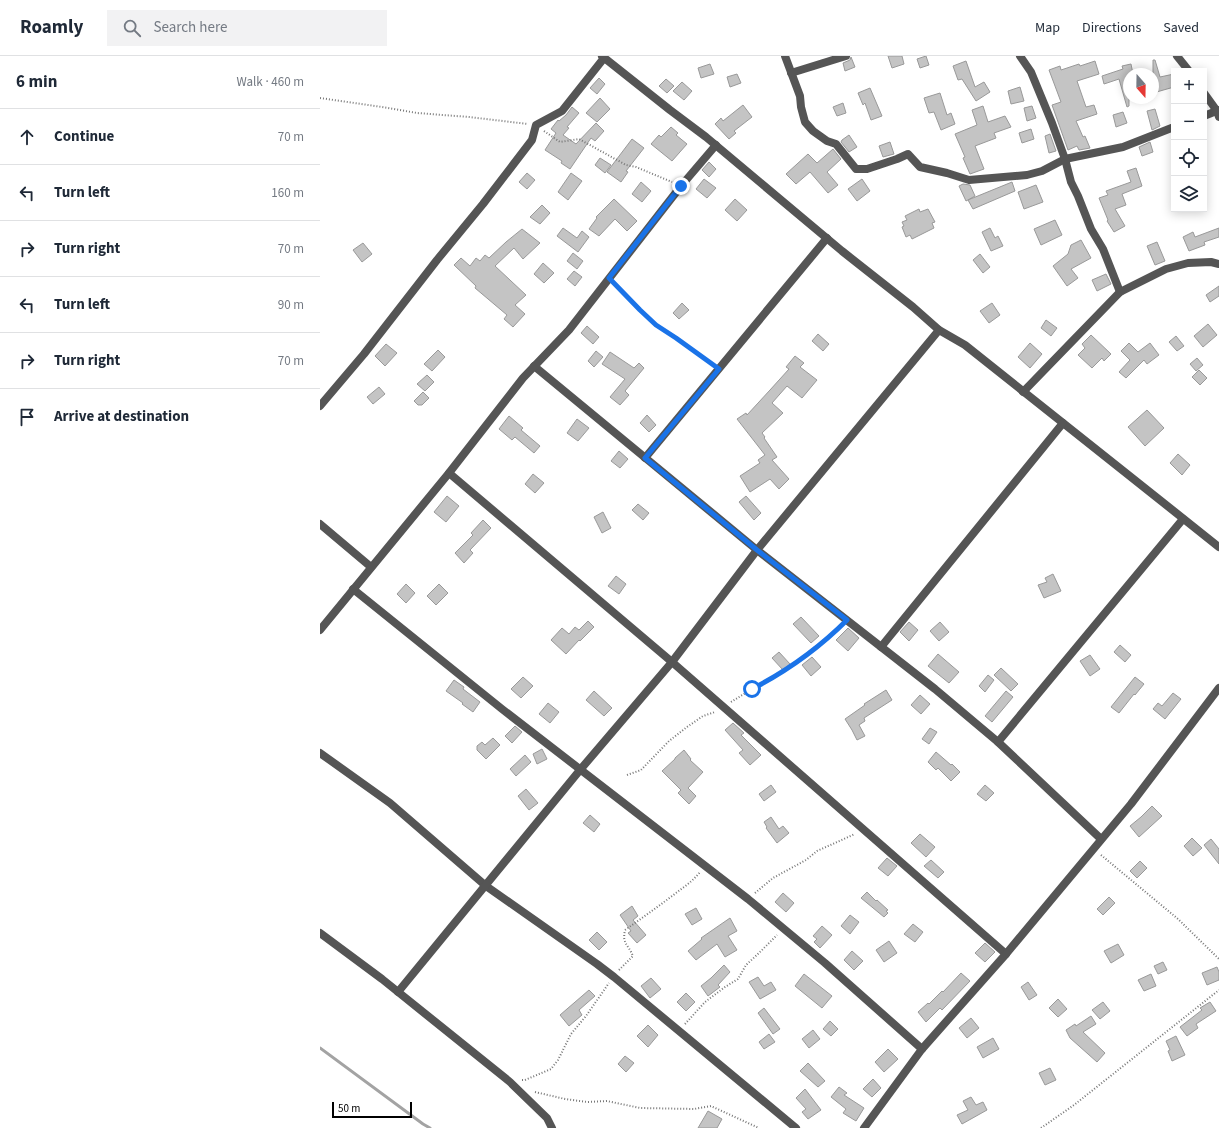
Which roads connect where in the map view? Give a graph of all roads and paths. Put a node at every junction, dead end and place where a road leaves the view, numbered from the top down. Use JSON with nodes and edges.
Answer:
{"nodes":[{"id":1,"x":785,"y":56,"type":"edge"},
{"id":2,"x":846,"y":56,"type":"edge"},
{"id":3,"x":1020,"y":56,"type":"edge"},
{"id":4,"x":1177,"y":56,"type":"edge"},
{"id":5,"x":603,"y":57,"type":"edge"},
{"id":6,"x":1187,"y":68,"type":"edge"},
{"id":7,"x":791,"y":73,"type":"junction"},
{"id":8,"x":1207,"y":97,"type":"edge"},
{"id":9,"x":320,"y":98,"type":"edge"},
{"id":10,"x":1218,"y":112,"type":"edge"},
{"id":11,"x":1207,"y":115,"type":"edge"},
{"id":12,"x":536,"y":125,"type":"junction"},
{"id":13,"x":1171,"y":128,"type":"edge"},
{"id":14,"x":716,"y":145,"type":"junction"},
{"id":15,"x":1065,"y":159,"type":"junction"},
{"id":16,"x":681,"y":186,"type":"junction"},
{"id":17,"x":827,"y":238,"type":"junction"},
{"id":18,"x":1219,"y":264,"type":"edge"},
{"id":19,"x":609,"y":278,"type":"junction"},
{"id":20,"x":1120,"y":292,"type":"junction"},
{"id":21,"x":939,"y":330,"type":"junction"},
{"id":22,"x":534,"y":366,"type":"junction"},
{"id":23,"x":719,"y":369,"type":"junction"},
{"id":24,"x":1023,"y":392,"type":"junction"},
{"id":25,"x":320,"y":406,"type":"edge"},
{"id":26,"x":1063,"y":423,"type":"junction"},
{"id":27,"x":645,"y":458,"type":"junction"},
{"id":28,"x":449,"y":472,"type":"junction"},
{"id":29,"x":1183,"y":519,"type":"junction"},
{"id":30,"x":320,"y":524,"type":"edge"},
{"id":31,"x":1219,"y":548,"type":"edge"},
{"id":32,"x":757,"y":550,"type":"junction"},
{"id":33,"x":371,"y":567,"type":"junction"},
{"id":34,"x":353,"y":589,"type":"junction"},
{"id":35,"x":847,"y":620,"type":"junction"},
{"id":36,"x":320,"y":630,"type":"edge"},
{"id":37,"x":881,"y":647,"type":"junction"},
{"id":38,"x":672,"y":662,"type":"junction"},
{"id":39,"x":1219,"y":688,"type":"edge"},
{"id":40,"x":723,"y":706,"type":"junction"},
{"id":41,"x":998,"y":742,"type":"junction"},
{"id":42,"x":320,"y":753,"type":"edge"},
{"id":43,"x":580,"y":770,"type":"junction"},
{"id":44,"x":627,"y":775,"type":"dead end"},
{"id":45,"x":863,"y":829,"type":"junction"},
{"id":46,"x":1101,"y":839,"type":"junction"},
{"id":47,"x":1094,"y":849,"type":"junction"},
{"id":48,"x":705,"y":866,"type":"junction"},
{"id":49,"x":486,"y":886,"type":"junction"},
{"id":50,"x":748,"y":899,"type":"junction"},
{"id":51,"x":782,"y":928,"type":"junction"},
{"id":52,"x":320,"y":933,"type":"edge"},
{"id":53,"x":1006,"y":954,"type":"junction"},
{"id":54,"x":1219,"y":959,"type":"edge"},
{"id":55,"x":614,"y":977,"type":"junction"},
{"id":56,"x":1219,"y":990,"type":"edge"},
{"id":57,"x":398,"y":992,"type":"junction"},
{"id":58,"x":679,"y":1031,"type":"junction"},
{"id":59,"x":922,"y":1049,"type":"junction"},
{"id":60,"x":510,"y":1082,"type":"junction"},
{"id":61,"x":530,"y":1091,"type":"dead end"},
{"id":62,"x":552,"y":1128,"type":"edge"},
{"id":63,"x":759,"y":1128,"type":"edge"},
{"id":64,"x":796,"y":1128,"type":"edge"},
{"id":65,"x":864,"y":1128,"type":"edge"},
{"id":66,"x":1041,"y":1128,"type":"edge"}],
"edges":[{"from":1,"to":7,"type":"street"},
{"from":2,"to":7,"type":"street"},
{"from":3,"to":15,"type":"street"},
{"from":4,"to":6,"type":"street"},
{"from":5,"to":12,"type":"street"},
{"from":5,"to":14,"type":"street"},
{"from":7,"to":15,"type":"street"},
{"from":8,"to":10,"type":"street"},
{"from":9,"to":12,"type":"path"},
{"from":10,"to":11,"type":"street"},
{"from":12,"to":16,"type":"path"},
{"from":12,"to":25,"type":"street"},
{"from":13,"to":15,"type":"street"},
{"from":14,"to":16,"type":"street"},
{"from":14,"to":17,"type":"street"},
{"from":15,"to":20,"type":"street"},
{"from":16,"to":19,"type":"street"},
{"from":17,"to":21,"type":"street"},
{"from":17,"to":23,"type":"street"},
{"from":18,"to":20,"type":"street"},
{"from":19,"to":22,"type":"street"},
{"from":19,"to":23,"type":"path"},
{"from":20,"to":24,"type":"street"},
{"from":21,"to":24,"type":"street"},
{"from":21,"to":32,"type":"street"},
{"from":22,"to":27,"type":"street"},
{"from":22,"to":28,"type":"street"},
{"from":23,"to":27,"type":"street"},
{"from":24,"to":26,"type":"street"},
{"from":26,"to":29,"type":"street"},
{"from":26,"to":37,"type":"street"},
{"from":27,"to":32,"type":"street"},
{"from":28,"to":33,"type":"street"},
{"from":28,"to":38,"type":"street"},
{"from":29,"to":31,"type":"street"},
{"from":29,"to":41,"type":"street"},
{"from":30,"to":33,"type":"street"},
{"from":32,"to":35,"type":"street"},
{"from":32,"to":38,"type":"street"},
{"from":33,"to":34,"type":"street"},
{"from":34,"to":36,"type":"street"},
{"from":34,"to":43,"type":"street"},
{"from":35,"to":37,"type":"street"},
{"from":35,"to":40,"type":"path"},
{"from":37,"to":41,"type":"street"},
{"from":38,"to":40,"type":"street"},
{"from":38,"to":43,"type":"street"},
{"from":39,"to":46,"type":"street"},
{"from":40,"to":44,"type":"path"},
{"from":40,"to":45,"type":"street"},
{"from":41,"to":46,"type":"street"},
{"from":42,"to":49,"type":"street"},
{"from":43,"to":48,"type":"street"},
{"from":43,"to":49,"type":"street"},
{"from":45,"to":50,"type":"path"},
{"from":45,"to":53,"type":"street"},
{"from":46,"to":47,"type":"street"},
{"from":47,"to":53,"type":"street"},
{"from":47,"to":54,"type":"path"},
{"from":48,"to":50,"type":"street"},
{"from":48,"to":55,"type":"path"},
{"from":49,"to":55,"type":"street"},
{"from":49,"to":57,"type":"street"},
{"from":50,"to":51,"type":"street"},
{"from":51,"to":58,"type":"path"},
{"from":51,"to":59,"type":"street"},
{"from":52,"to":57,"type":"street"},
{"from":53,"to":59,"type":"street"},
{"from":55,"to":58,"type":"street"},
{"from":55,"to":60,"type":"path"},
{"from":56,"to":66,"type":"path"},
{"from":57,"to":60,"type":"street"},
{"from":58,"to":64,"type":"street"},
{"from":59,"to":65,"type":"street"},
{"from":60,"to":62,"type":"street"},
{"from":61,"to":63,"type":"path"}]}
